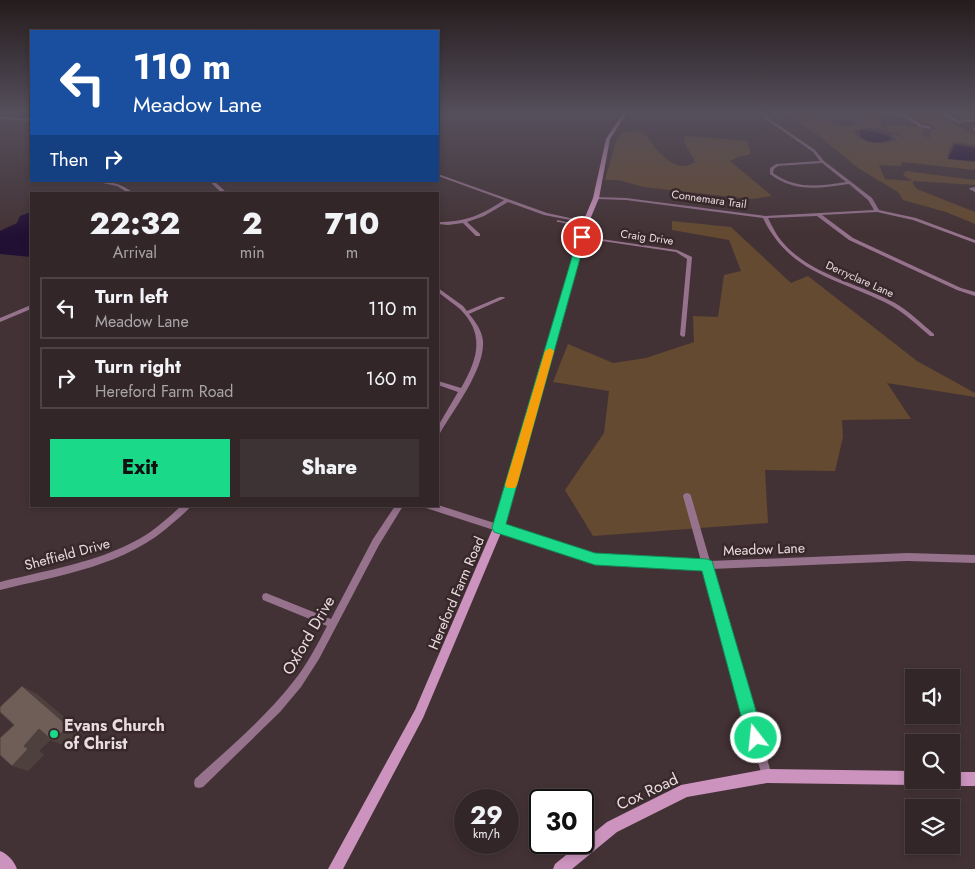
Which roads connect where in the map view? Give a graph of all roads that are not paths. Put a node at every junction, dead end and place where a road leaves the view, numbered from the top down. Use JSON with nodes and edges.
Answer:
{"nodes":[{"id":1,"x":605,"y":154,"type":"edge"},
{"id":2,"x":816,"y":154,"type":"edge"},
{"id":3,"x":823,"y":162,"type":"junction"},
{"id":4,"x":439,"y":175,"type":"edge"},
{"id":5,"x":102,"y":182,"type":"edge"},
{"id":6,"x":212,"y":182,"type":"edge"},
{"id":7,"x":850,"y":183,"type":"junction"},
{"id":8,"x":130,"y":192,"type":"edge"},
{"id":9,"x":224,"y":192,"type":"edge"},
{"id":10,"x":596,"y":198,"type":"junction"},
{"id":11,"x":507,"y":200,"type":"junction"},
{"id":12,"x":877,"y":211,"type":"junction"},
{"id":13,"x":819,"y":215,"type":"junction"},
{"id":14,"x":765,"y":217,"type":"junction"},
{"id":15,"x":466,"y":222,"type":"junction"},
{"id":16,"x":439,"y":223,"type":"edge"},
{"id":17,"x":584,"y":229,"type":"junction"},
{"id":18,"x":478,"y":235,"type":"dead end"},
{"id":19,"x":975,"y":242,"type":"edge"},
{"id":20,"x":439,"y":291,"type":"edge"},
{"id":21,"x":975,"y":294,"type":"edge"},
{"id":22,"x":502,"y":298,"type":"dead end"},
{"id":23,"x":30,"y":307,"type":"edge"},
{"id":24,"x":466,"y":312,"type":"junction"},
{"id":25,"x":0,"y":320,"type":"edge"},
{"id":26,"x":683,"y":335,"type":"dead end"},
{"id":27,"x":932,"y":335,"type":"dead end"},
{"id":28,"x":439,"y":383,"type":"edge"},
{"id":29,"x":462,"y":391,"type":"junction"},
{"id":30,"x":439,"y":429,"type":"edge"},
{"id":31,"x":687,"y":496,"type":"dead end"},
{"id":32,"x":186,"y":507,"type":"edge"},
{"id":33,"x":398,"y":507,"type":"edge"},
{"id":34,"x":432,"y":507,"type":"edge"},
{"id":35,"x":498,"y":528,"type":"junction"},
{"id":36,"x":975,"y":559,"type":"edge"},
{"id":37,"x":707,"y":565,"type":"junction"},
{"id":38,"x":0,"y":586,"type":"edge"},
{"id":39,"x":266,"y":597,"type":"dead end"},
{"id":40,"x":333,"y":624,"type":"junction"},
{"id":41,"x":767,"y":776,"type":"junction"},
{"id":42,"x":905,"y":778,"type":"edge"},
{"id":43,"x":960,"y":779,"type":"edge"},
{"id":44,"x":975,"y":779,"type":"edge"},
{"id":45,"x":199,"y":783,"type":"dead end"},
{"id":46,"x":0,"y":858,"type":"edge"},
{"id":47,"x":10,"y":869,"type":"edge"},
{"id":48,"x":335,"y":869,"type":"edge"},
{"id":49,"x":560,"y":869,"type":"edge"}],
"edges":[{"from":1,"to":10,"type":"street","name":"Hereford Farm Road"},
{"from":2,"to":3,"type":"street"},
{"from":3,"to":7,"type":"street"},
{"from":3,"to":7,"type":"street"},
{"from":4,"to":11,"type":"street"},
{"from":5,"to":8,"type":"street"},
{"from":6,"to":9,"type":"street"},
{"from":7,"to":12,"type":"street"},
{"from":10,"to":14,"type":"street","name":"Connemara Trail"},
{"from":10,"to":17,"type":"street","name":"Hereford Farm Road"},
{"from":11,"to":15,"type":"street"},
{"from":11,"to":17,"type":"street"},
{"from":12,"to":13,"type":"street","name":"Connemara Trail"},
{"from":12,"to":19,"type":"street","name":"Connemara Trail"},
{"from":13,"to":14,"type":"street","name":"Connemara Trail"},
{"from":13,"to":21,"type":"street"},
{"from":14,"to":27,"type":"street","name":"Derryclare Lane"},
{"from":15,"to":16,"type":"street"},
{"from":15,"to":18,"type":"street"},
{"from":17,"to":26,"type":"street","name":"Craig Drive"},
{"from":17,"to":35,"type":"street","name":"Hereford Farm Road"},
{"from":20,"to":24,"type":"street"},
{"from":22,"to":24,"type":"street"},
{"from":23,"to":25,"type":"street"},
{"from":24,"to":29,"type":"street"},
{"from":28,"to":29,"type":"street"},
{"from":29,"to":30,"type":"street"},
{"from":31,"to":37,"type":"street"},
{"from":32,"to":38,"type":"street","name":"Sheffield Drive"},
{"from":33,"to":40,"type":"street","name":"Oxford Drive"},
{"from":34,"to":35,"type":"street","name":"Meadow Lane"},
{"from":35,"to":37,"type":"street","name":"Meadow Lane"},
{"from":35,"to":48,"type":"street","name":"Hereford Farm Road"},
{"from":36,"to":37,"type":"street","name":"Meadow Lane"},
{"from":37,"to":41,"type":"street"},
{"from":39,"to":40,"type":"street"},
{"from":40,"to":45,"type":"street","name":"Oxford Drive"},
{"from":41,"to":42,"type":"street","name":"Cox Road"},
{"from":41,"to":49,"type":"street","name":"Cox Road"},
{"from":43,"to":44,"type":"street"},
{"from":46,"to":47,"type":"street"}]}
